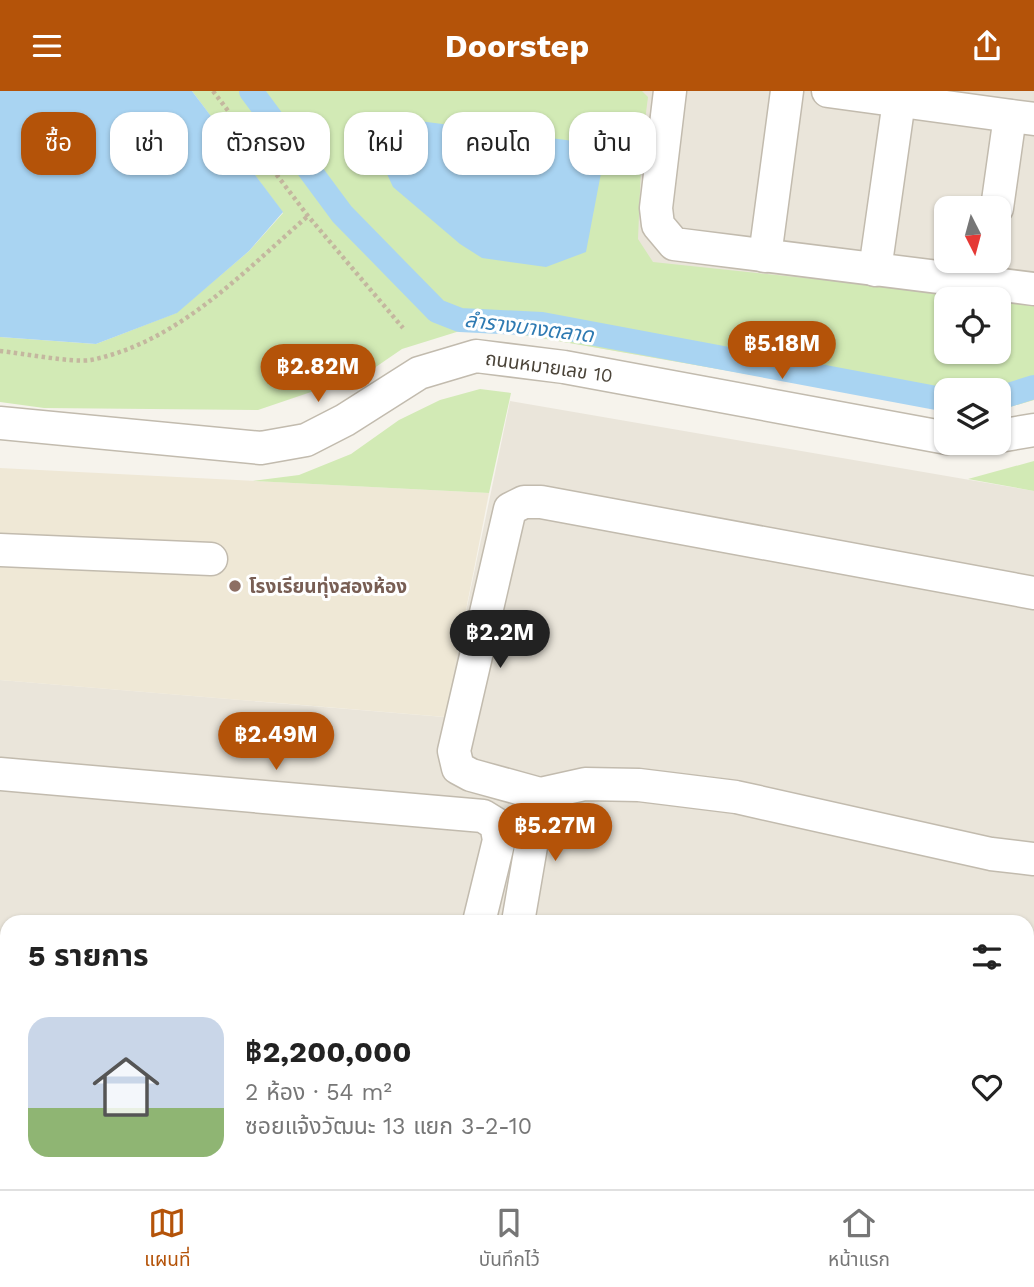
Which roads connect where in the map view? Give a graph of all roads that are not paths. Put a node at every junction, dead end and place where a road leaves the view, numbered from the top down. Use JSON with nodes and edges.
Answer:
{"nodes":[{"id":1,"x":670,"y":91,"type":"edge"},
{"id":2,"x":787,"y":91,"type":"edge"},
{"id":3,"x":828,"y":91,"type":"edge"},
{"id":4,"x":963,"y":100,"type":"edge"},
{"id":5,"x":899,"y":101,"type":"junction"},
{"id":6,"x":1022,"y":118,"type":"edge"},
{"id":7,"x":1000,"y":196,"type":"edge"},
{"id":8,"x":765,"y":256,"type":"junction"},
{"id":9,"x":875,"y":270,"type":"junction"},
{"id":10,"x":934,"y":271,"type":"edge"},
{"id":11,"x":991,"y":273,"type":"edge"},
{"id":12,"x":1034,"y":289,"type":"edge"},
{"id":13,"x":0,"y":422,"type":"edge"},
{"id":14,"x":1034,"y":429,"type":"edge"},
{"id":15,"x":1011,"y":434,"type":"edge"},
{"id":16,"x":934,"y":436,"type":"edge"},
{"id":17,"x":0,"y":550,"type":"edge"},
{"id":18,"x":211,"y":559,"type":"dead end"},
{"id":19,"x":1034,"y":593,"type":"edge"},
{"id":20,"x":0,"y":774,"type":"edge"},
{"id":21,"x":540,"y":794,"type":"junction"},
{"id":22,"x":1034,"y":859,"type":"edge"},
{"id":23,"x":481,"y":915,"type":"edge"},
{"id":24,"x":519,"y":915,"type":"edge"}],
"edges":[{"from":1,"to":8,"type":"street"},
{"from":2,"to":8,"type":"street"},
{"from":3,"to":5,"type":"street"},
{"from":4,"to":5,"type":"street"},
{"from":4,"to":6,"type":"street"},
{"from":5,"to":9,"type":"street"},
{"from":6,"to":7,"type":"street"},
{"from":8,"to":9,"type":"street"},
{"from":9,"to":10,"type":"street"},
{"from":11,"to":12,"type":"street"},
{"from":13,"to":16,"type":"street","name":"ถนนหมายเลข 10"},
{"from":14,"to":15,"type":"street"},
{"from":17,"to":18,"type":"street"},
{"from":19,"to":21,"type":"street"},
{"from":20,"to":23,"type":"street"},
{"from":21,"to":22,"type":"street"},
{"from":21,"to":24,"type":"street"}]}
